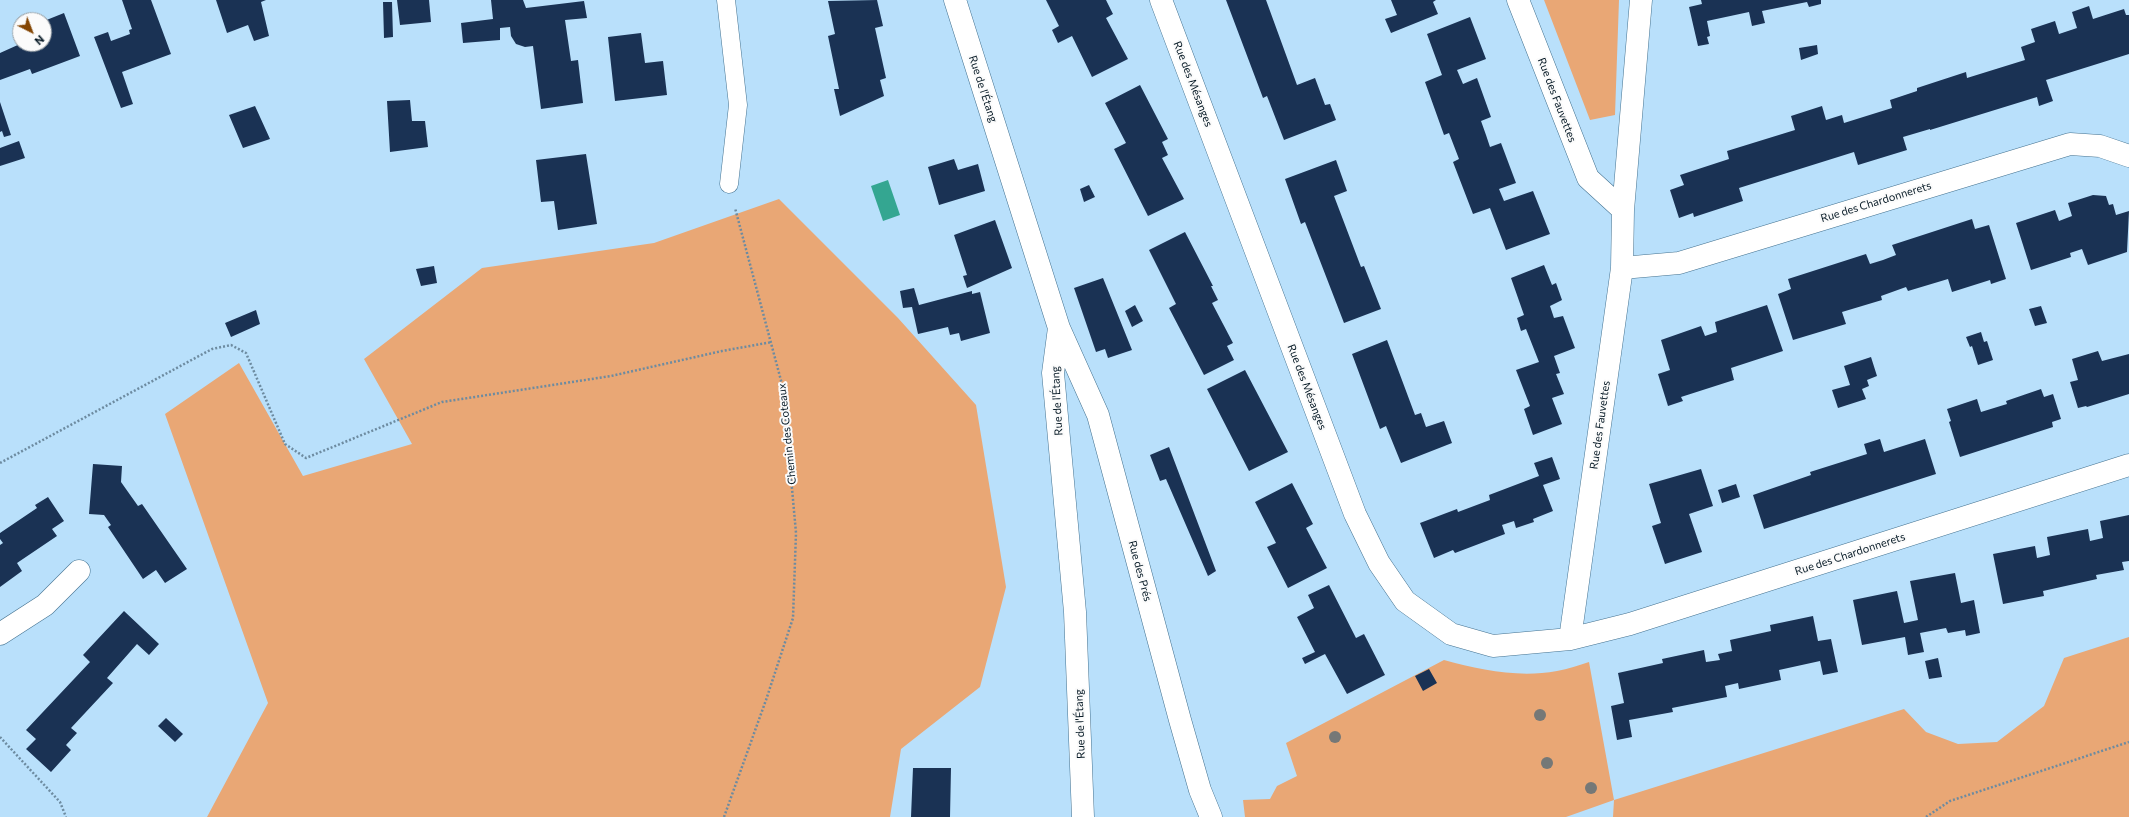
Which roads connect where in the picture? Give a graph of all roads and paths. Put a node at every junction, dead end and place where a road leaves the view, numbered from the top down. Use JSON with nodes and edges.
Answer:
{"nodes":[{"id":1,"x":726,"y":0,"type":"edge"},
{"id":2,"x":955,"y":0,"type":"edge"},
{"id":3,"x":1161,"y":0,"type":"edge"},
{"id":4,"x":1518,"y":0,"type":"edge"},
{"id":5,"x":1641,"y":0,"type":"edge"},
{"id":6,"x":2129,"y":156,"type":"edge"},
{"id":7,"x":729,"y":184,"type":"joint"},
{"id":8,"x":1623,"y":210,"type":"junction"},
{"id":9,"x":1622,"y":268,"type":"junction"},
{"id":10,"x":1059,"y":328,"type":"junction"},
{"id":11,"x":772,"y":342,"type":"junction"},
{"id":12,"x":0,"y":463,"type":"edge"},
{"id":13,"x":2129,"y":465,"type":"edge"},
{"id":14,"x":80,"y":571,"type":"dead end"},
{"id":15,"x":0,"y":634,"type":"edge"},
{"id":16,"x":1570,"y":639,"type":"junction"},
{"id":17,"x":0,"y":736,"type":"edge"},
{"id":18,"x":2129,"y":742,"type":"edge"},
{"id":19,"x":66,"y":817,"type":"edge"},
{"id":20,"x":724,"y":817,"type":"edge"},
{"id":21,"x":1083,"y":817,"type":"edge"},
{"id":22,"x":1211,"y":817,"type":"edge"},
{"id":23,"x":1926,"y":817,"type":"edge"}],
"edges":[{"from":1,"to":7,"type":"lane"},
{"from":2,"to":10,"type":"street","name":"Rue de l'Étang"},
{"from":3,"to":16,"type":"street","name":"Rue des Mésanges"},
{"from":4,"to":8,"type":"street","name":"Rue des Fauvettes"},
{"from":5,"to":8,"type":"street","name":"Rue des Fauvettes"},
{"from":6,"to":9,"type":"street","name":"Rue des Chardonnerets"},
{"from":7,"to":11,"type":"path","name":"Chemin des Coteaux"},
{"from":8,"to":9,"type":"street","name":"Rue des Fauvettes"},
{"from":9,"to":16,"type":"street","name":"Rue des Fauvettes"},
{"from":10,"to":21,"type":"street","name":"Rue de l'Étang"},
{"from":10,"to":22,"type":"street","name":"Rue des Prés"},
{"from":11,"to":12,"type":"path"},
{"from":11,"to":20,"type":"path","name":"Chemin des Coteaux"},
{"from":13,"to":16,"type":"street","name":"Rue des Chardonnerets"},
{"from":14,"to":15,"type":"street"},
{"from":17,"to":19,"type":"path"},
{"from":18,"to":23,"type":"path"}]}
